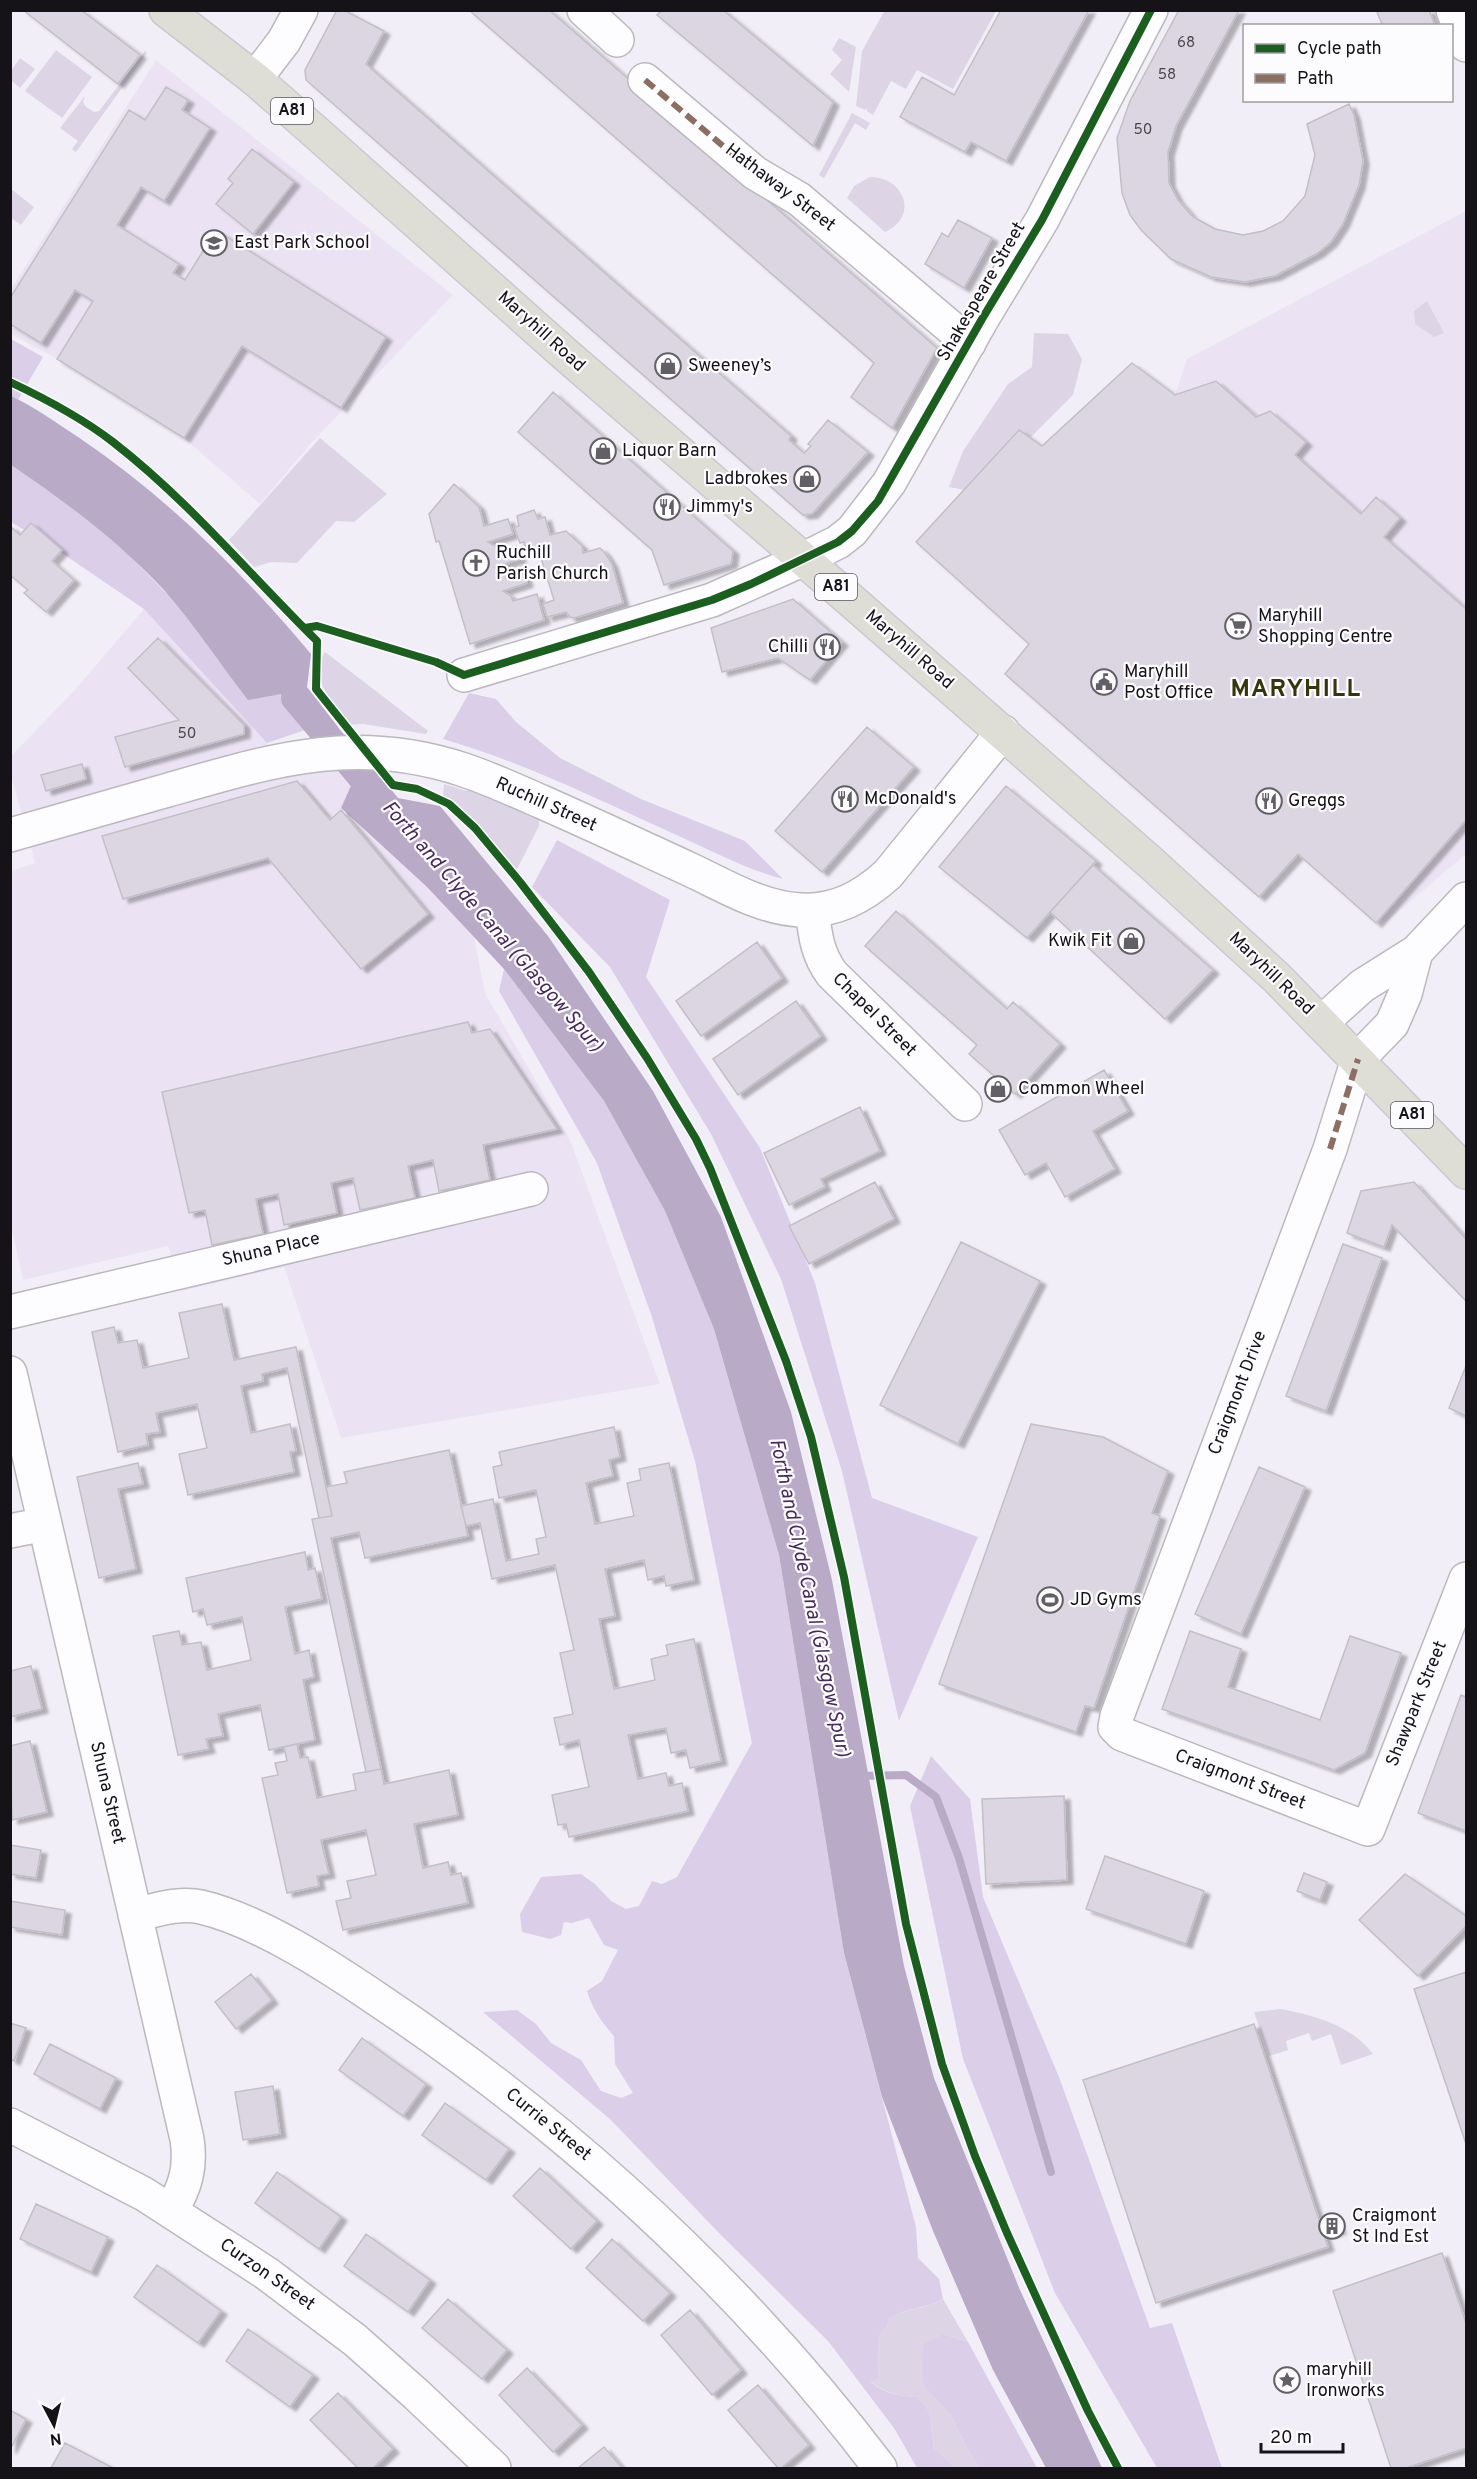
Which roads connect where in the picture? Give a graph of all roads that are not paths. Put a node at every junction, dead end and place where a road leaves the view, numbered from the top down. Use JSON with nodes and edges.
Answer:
{"nodes":[{"id":1,"x":166,"y":10,"type":"edge"},
{"id":2,"x":301,"y":10,"type":"edge"},
{"id":3,"x":584,"y":10,"type":"edge"},
{"id":4,"x":1151,"y":10,"type":"edge"},
{"id":5,"x":1453,"y":10,"type":"edge"},
{"id":6,"x":617,"y":40,"type":"dead end"},
{"id":7,"x":1467,"y":45,"type":"edge"},
{"id":8,"x":255,"y":80,"type":"junction"},
{"id":9,"x":645,"y":80,"type":"dead end"},
{"id":10,"x":969,"y":343,"type":"junction"},
{"id":11,"x":804,"y":559,"type":"junction"},
{"id":12,"x":464,"y":675,"type":"dead end"},
{"id":13,"x":1003,"y":732,"type":"junction"},
{"id":14,"x":10,"y":836,"type":"edge"},
{"id":15,"x":1467,"y":899,"type":"edge"},
{"id":16,"x":812,"y":910,"type":"junction"},
{"id":17,"x":1416,"y":952,"type":"junction"},
{"id":18,"x":1321,"y":1023,"type":"junction"},
{"id":19,"x":1358,"y":1059,"type":"junction"},
{"id":20,"x":965,"y":1104,"type":"dead end"},
{"id":21,"x":1467,"y":1172,"type":"edge"},
{"id":22,"x":531,"y":1189,"type":"dead end"},
{"id":23,"x":10,"y":1312,"type":"edge"},
{"id":24,"x":10,"y":1373,"type":"edge"},
{"id":25,"x":45,"y":1524,"type":"junction"},
{"id":26,"x":10,"y":1531,"type":"edge"},
{"id":27,"x":1467,"y":1579,"type":"edge"},
{"id":28,"x":1115,"y":1727,"type":"joint"},
{"id":29,"x":1368,"y":1829,"type":"joint"},
{"id":30,"x":135,"y":1915,"type":"junction"},
{"id":31,"x":10,"y":2125,"type":"edge"},
{"id":32,"x":171,"y":2211,"type":"junction"},
{"id":33,"x":494,"y":2469,"type":"edge"},
{"id":34,"x":880,"y":2469,"type":"edge"}],
"edges":[{"from":1,"to":8,"type":"main road","name":"Maryhill Road","number":"A81"},
{"from":2,"to":8,"type":"street"},
{"from":3,"to":6,"type":"street"},
{"from":4,"to":10,"type":"street","name":"Shakespeare Street"},
{"from":5,"to":7,"type":"street"},
{"from":8,"to":11,"type":"main road","name":"Maryhill Road","number":"A81"},
{"from":9,"to":10,"type":"street","name":"Hathaway Street"},
{"from":10,"to":11,"type":"street","name":"Shakespeare Street"},
{"from":11,"to":12,"type":"street","name":"Shakespeare Street"},
{"from":11,"to":13,"type":"main road","name":"Maryhill Road","number":"A81"},
{"from":13,"to":16,"type":"street","name":"Ruchill Street"},
{"from":13,"to":18,"type":"main road","name":"Maryhill Road","number":"A81"},
{"from":14,"to":16,"type":"street","name":"Ruchill Street"},
{"from":15,"to":17,"type":"street"},
{"from":16,"to":20,"type":"street","name":"Chapel Street"},
{"from":17,"to":18,"type":"street"},
{"from":17,"to":19,"type":"street"},
{"from":18,"to":19,"type":"main road","name":"Maryhill Road","number":"A81"},
{"from":19,"to":21,"type":"main road","name":"Maryhill Road","number":"A81"},
{"from":19,"to":28,"type":"street","name":"Craigmont Drive"},
{"from":22,"to":23,"type":"street","name":"Shuna Place"},
{"from":24,"to":25,"type":"street","name":"Shuna Street"},
{"from":25,"to":26,"type":"street"},
{"from":25,"to":30,"type":"street","name":"Shuna Street"},
{"from":27,"to":29,"type":"street","name":"Shawpark Street"},
{"from":28,"to":29,"type":"street","name":"Craigmont Street"},
{"from":30,"to":32,"type":"street","name":"Shuna Street"},
{"from":30,"to":34,"type":"street","name":"Currie Street"},
{"from":31,"to":32,"type":"street","name":"Curzon Street"},
{"from":32,"to":33,"type":"street","name":"Curzon Street"}]}
